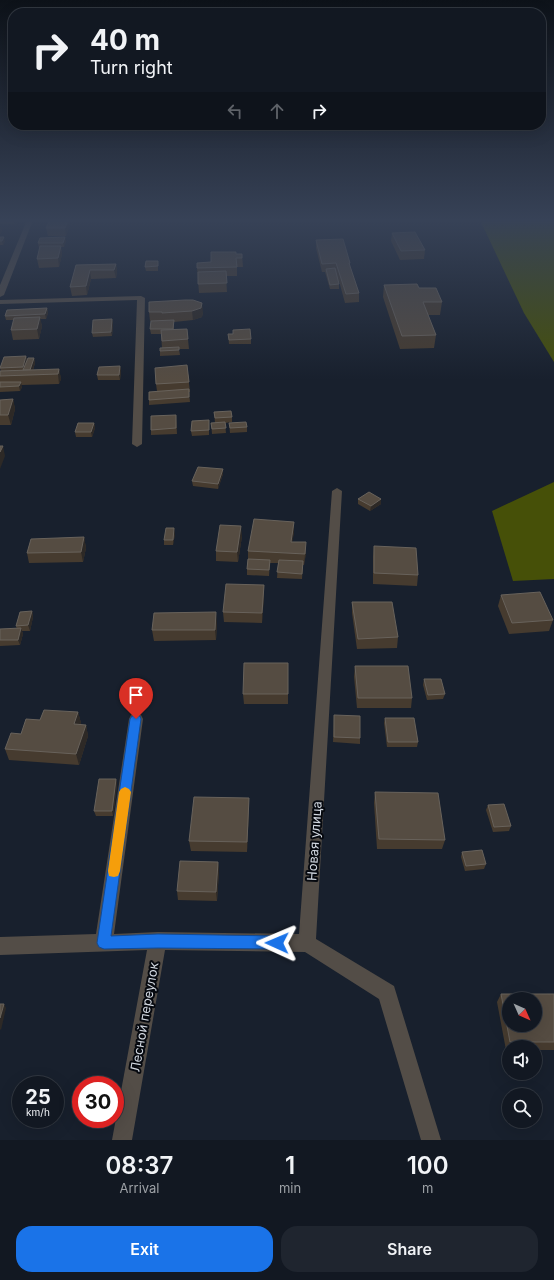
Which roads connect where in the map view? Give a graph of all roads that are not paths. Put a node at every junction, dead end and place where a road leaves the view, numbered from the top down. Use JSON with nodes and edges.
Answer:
{"nodes":[{"id":1,"x":9,"y":273,"type":"edge"},
{"id":2,"x":0,"y":295,"type":"edge"},
{"id":3,"x":0,"y":302,"type":"edge"},
{"id":4,"x":136,"y":444,"type":"dead end"},
{"id":5,"x":337,"y":491,"type":"dead end"},
{"id":6,"x":136,"y":719,"type":"dead end"},
{"id":7,"x":158,"y":941,"type":"junction"},
{"id":8,"x":104,"y":943,"type":"junction"},
{"id":9,"x":307,"y":943,"type":"junction"},
{"id":10,"x":0,"y":946,"type":"edge"},
{"id":11,"x":122,"y":1140,"type":"edge"},
{"id":12,"x":431,"y":1140,"type":"edge"}],
"edges":[{"from":1,"to":2,"type":"street"},
{"from":3,"to":4,"type":"street"},
{"from":5,"to":9,"type":"street","name":"Новая улица"},
{"from":6,"to":8,"type":"street"},
{"from":7,"to":8,"type":"street"},
{"from":7,"to":9,"type":"street"},
{"from":7,"to":11,"type":"street","name":"Лесной переулок"},
{"from":8,"to":10,"type":"street"},
{"from":9,"to":12,"type":"street"}]}
